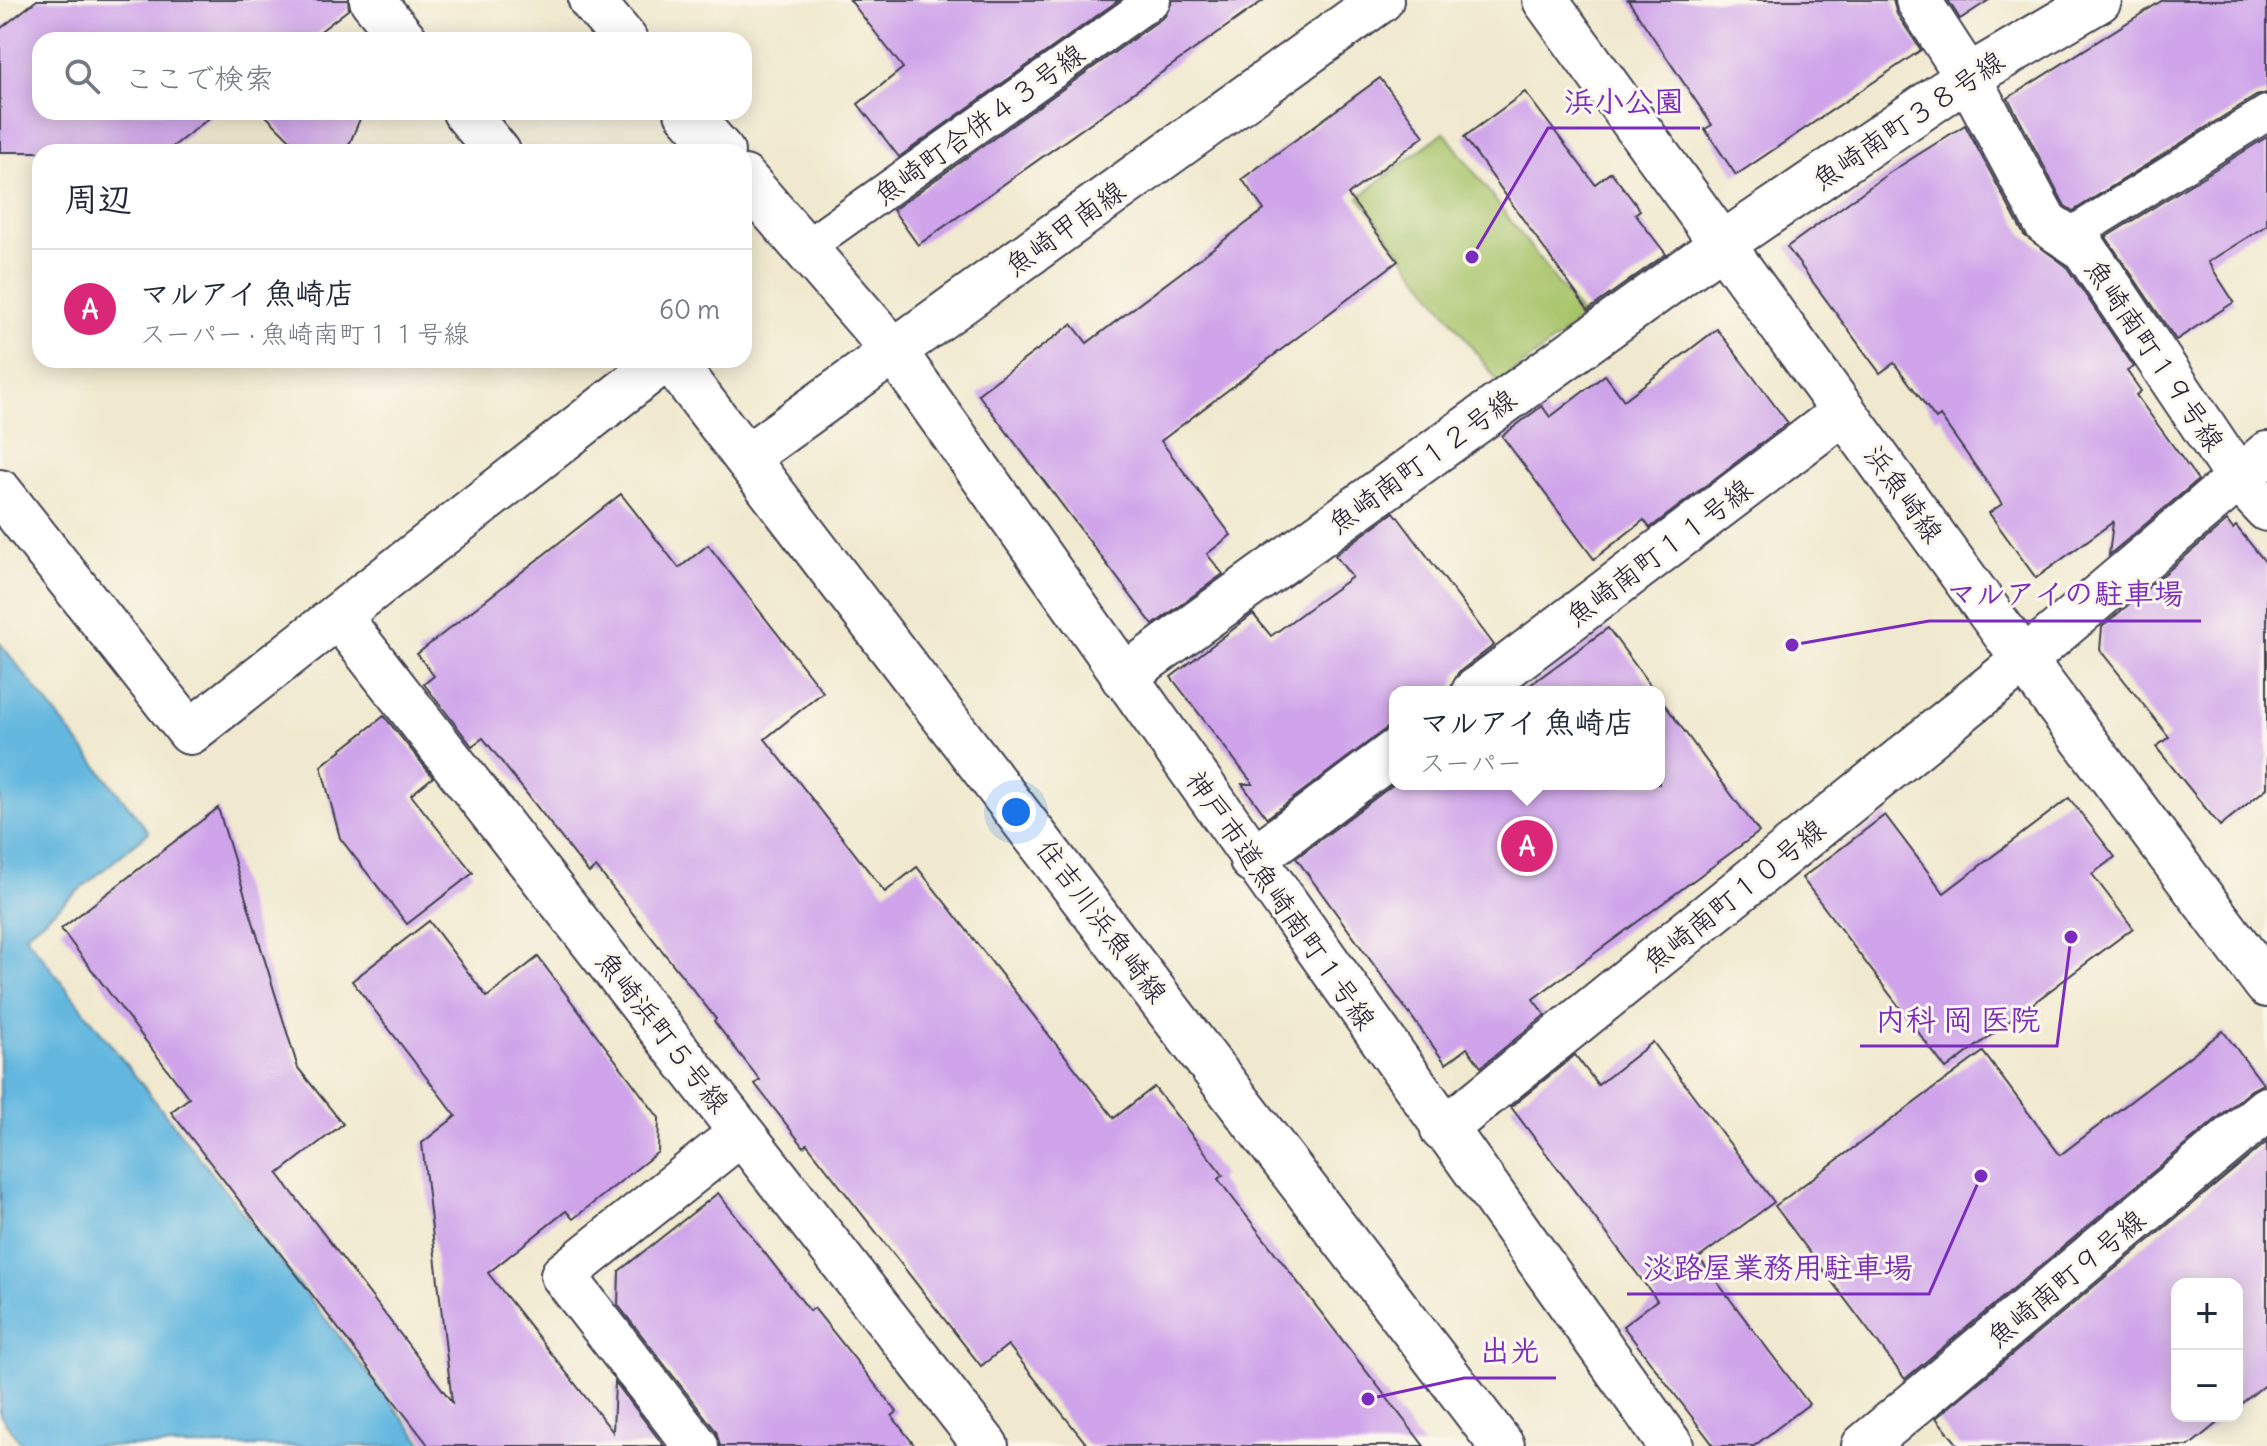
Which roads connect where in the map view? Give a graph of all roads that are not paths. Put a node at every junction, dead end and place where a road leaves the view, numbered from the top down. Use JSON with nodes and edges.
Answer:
{"nodes":[{"id":1,"x":372,"y":0,"type":"edge"},
{"id":2,"x":591,"y":0,"type":"edge"},
{"id":3,"x":1153,"y":0,"type":"edge"},
{"id":4,"x":1381,"y":0,"type":"edge"},
{"id":5,"x":1545,"y":0,"type":"edge"},
{"id":6,"x":1918,"y":0,"type":"edge"},
{"id":7,"x":2099,"y":0,"type":"edge"},
{"id":8,"x":398,"y":32,"type":"edge"},
{"id":9,"x":618,"y":32,"type":"edge"},
{"id":10,"x":1968,"y":77,"type":"junction"},
{"id":11,"x":2267,"y":113,"type":"edge"},
{"id":12,"x":472,"y":120,"type":"edge"},
{"id":13,"x":694,"y":120,"type":"edge"},
{"id":14,"x":491,"y":144,"type":"edge"},
{"id":15,"x":715,"y":144,"type":"edge"},
{"id":16,"x":752,"y":187,"type":"edge"},
{"id":17,"x":2068,"y":237,"type":"junction"},
{"id":18,"x":1721,"y":245,"type":"junction"},
{"id":19,"x":805,"y":248,"type":"junction"},
{"id":20,"x":894,"y":351,"type":"junction"},
{"id":21,"x":654,"y":368,"type":"edge"},
{"id":22,"x":677,"y":368,"type":"edge"},
{"id":23,"x":1844,"y":412,"type":"junction"},
{"id":24,"x":748,"y":456,"type":"junction"},
{"id":25,"x":2252,"y":466,"type":"edge"},
{"id":26,"x":0,"y":492,"type":"edge"},
{"id":27,"x":2267,"y":509,"type":"edge"},
{"id":28,"x":340,"y":618,"type":"junction"},
{"id":29,"x":2024,"y":660,"type":"junction"},
{"id":30,"x":1123,"y":677,"type":"junction"},
{"id":31,"x":1482,"y":686,"type":"edge"},
{"id":32,"x":1389,"y":757,"type":"edge"},
{"id":33,"x":1252,"y":860,"type":"junction"},
{"id":34,"x":2267,"y":985,"type":"edge"},
{"id":35,"x":2267,"y":1109,"type":"edge"},
{"id":36,"x":1443,"y":1130,"type":"junction"},
{"id":37,"x":741,"y":1133,"type":"junction"},
{"id":38,"x":696,"y":1446,"type":"edge"},
{"id":39,"x":986,"y":1446,"type":"edge"},
{"id":40,"x":1502,"y":1446,"type":"edge"},
{"id":41,"x":1671,"y":1446,"type":"edge"},
{"id":42,"x":1864,"y":1446,"type":"edge"}],
"edges":[{"from":1,"to":8,"type":"street"},
{"from":2,"to":9,"type":"street"},
{"from":3,"to":19,"type":"lane","name":"魚崎町合併４３号線"},
{"from":4,"to":20,"type":"street","name":"魚崎甲南線"},
{"from":5,"to":18,"type":"street","name":"浜魚崎線"},
{"from":6,"to":10,"type":"street","name":"魚崎南町１９号線"},
{"from":7,"to":10,"type":"street","name":"魚崎南町３８号線"},
{"from":10,"to":17,"type":"street","name":"魚崎南町１９号線"},
{"from":10,"to":18,"type":"street","name":"魚崎南町３８号線"},
{"from":11,"to":17,"type":"lane"},
{"from":12,"to":14,"type":"street"},
{"from":13,"to":15,"type":"street"},
{"from":16,"to":19,"type":"street","name":"神戸市道魚崎南町１号線"},
{"from":17,"to":25,"type":"street","name":"魚崎南町１９号線"},
{"from":18,"to":23,"type":"street","name":"浜魚崎線"},
{"from":18,"to":30,"type":"street","name":"魚崎南町１２号線"},
{"from":19,"to":20,"type":"street","name":"神戸市道魚崎南町１号線"},
{"from":20,"to":24,"type":"street","name":"魚崎甲南線"},
{"from":20,"to":30,"type":"street","name":"神戸市道魚崎南町１号線"},
{"from":21,"to":28,"type":"street"},
{"from":22,"to":24,"type":"street","name":"住吉川浜魚崎線"},
{"from":23,"to":29,"type":"street","name":"浜魚崎線"},
{"from":23,"to":31,"type":"street","name":"魚崎南町１１号線"},
{"from":24,"to":40,"type":"street","name":"住吉川浜魚崎線"},
{"from":25,"to":27,"type":"street","name":"魚崎南町１９号線"},
{"from":25,"to":29,"type":"street","name":"魚崎南町１０号線"},
{"from":26,"to":28,"type":"street"},
{"from":28,"to":37,"type":"street","name":"魚崎浜町５号線"},
{"from":29,"to":34,"type":"street","name":"浜魚崎線"},
{"from":29,"to":36,"type":"street","name":"魚崎南町１０号線"},
{"from":30,"to":33,"type":"street","name":"神戸市道魚崎南町１号線"},
{"from":32,"to":33,"type":"street"},
{"from":33,"to":36,"type":"street","name":"神戸市道魚崎南町１号線"},
{"from":35,"to":42,"type":"street","name":"魚崎南町９号線"},
{"from":36,"to":41,"type":"street","name":"神戸市道魚崎南町１号線"},
{"from":37,"to":38,"type":"street"},
{"from":37,"to":39,"type":"street","name":"魚崎浜町５号線"}]}
